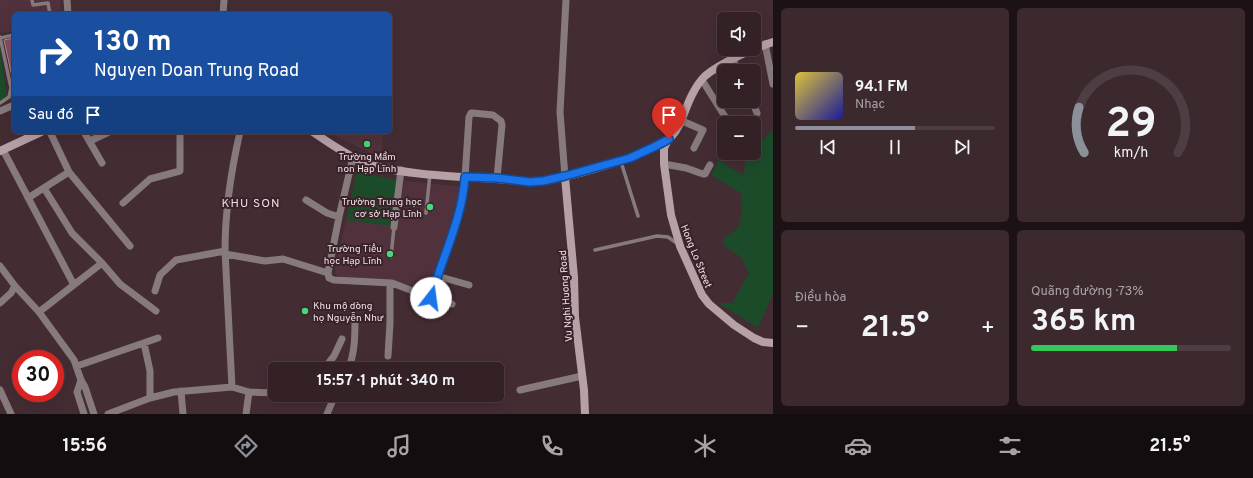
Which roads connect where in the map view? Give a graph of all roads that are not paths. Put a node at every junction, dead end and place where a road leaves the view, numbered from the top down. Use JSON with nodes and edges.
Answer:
{"nodes":[{"id":1,"x":32,"y":0,"type":"edge"},
{"id":2,"x":67,"y":0,"type":"edge"},
{"id":3,"x":224,"y":0,"type":"edge"},
{"id":4,"x":566,"y":0,"type":"edge"},
{"id":5,"x":50,"y":12,"type":"edge"},
{"id":6,"x":68,"y":12,"type":"edge"},
{"id":7,"x":223,"y":12,"type":"edge"},
{"id":8,"x":12,"y":35,"type":"edge"},
{"id":9,"x":0,"y":38,"type":"edge"},
{"id":10,"x":769,"y":43,"type":"edge"},
{"id":11,"x":732,"y":56,"type":"edge"},
{"id":12,"x":733,"y":60,"type":"junction"},
{"id":13,"x":735,"y":64,"type":"edge"},
{"id":14,"x":702,"y":80,"type":"junction"},
{"id":15,"x":773,"y":84,"type":"edge"},
{"id":16,"x":0,"y":103,"type":"edge"},
{"id":17,"x":12,"y":106,"type":"edge"},
{"id":18,"x":755,"y":108,"type":"edge"},
{"id":19,"x":0,"y":111,"type":"edge"},
{"id":20,"x":757,"y":113,"type":"dead end"},
{"id":21,"x":725,"y":116,"type":"edge"},
{"id":22,"x":680,"y":120,"type":"junction"},
{"id":23,"x":37,"y":134,"type":"edge"},
{"id":24,"x":51,"y":134,"type":"edge"},
{"id":25,"x":85,"y":134,"type":"edge"},
{"id":26,"x":105,"y":134,"type":"edge"},
{"id":27,"x":180,"y":134,"type":"edge"},
{"id":28,"x":240,"y":134,"type":"edge"},
{"id":29,"x":316,"y":134,"type":"edge"},
{"id":30,"x":669,"y":139,"type":"junction"},
{"id":31,"x":90,"y":141,"type":"junction"},
{"id":32,"x":694,"y":148,"type":"dead end"},
{"id":33,"x":2,"y":151,"type":"edge"},
{"id":34,"x":353,"y":156,"type":"junction"},
{"id":35,"x":621,"y":160,"type":"junction"},
{"id":36,"x":102,"y":164,"type":"dead end"},
{"id":37,"x":664,"y":164,"type":"junction"},
{"id":38,"x":710,"y":165,"type":"dead end"},
{"id":39,"x":401,"y":170,"type":"junction"},
{"id":40,"x":69,"y":172,"type":"junction"},
{"id":41,"x":430,"y":174,"type":"junction"},
{"id":42,"x":565,"y":176,"type":"junction"},
{"id":43,"x":465,"y":177,"type":"junction"},
{"id":44,"x":497,"y":178,"type":"junction"},
{"id":45,"x":44,"y":188,"type":"junction"},
{"id":46,"x":28,"y":198,"type":"junction"},
{"id":47,"x":306,"y":200,"type":"dead end"},
{"id":48,"x":123,"y":203,"type":"dead end"},
{"id":49,"x":426,"y":213,"type":"dead end"},
{"id":50,"x":339,"y":216,"type":"junction"},
{"id":51,"x":638,"y":216,"type":"dead end"},
{"id":52,"x":394,"y":227,"type":"joint"},
{"id":53,"x":130,"y":246,"type":"dead end"},
{"id":54,"x":680,"y":246,"type":"junction"},
{"id":55,"x":595,"y":250,"type":"dead end"},
{"id":56,"x":225,"y":253,"type":"junction"},
{"id":57,"x":391,"y":256,"type":"dead end"},
{"id":58,"x":102,"y":263,"type":"junction"},
{"id":59,"x":0,"y":266,"type":"edge"},
{"id":60,"x":328,"y":273,"type":"junction"},
{"id":61,"x":437,"y":276,"type":"junction"},
{"id":62,"x":390,"y":283,"type":"junction"},
{"id":63,"x":469,"y":285,"type":"dead end"},
{"id":64,"x":15,"y":286,"type":"junction"},
{"id":65,"x":74,"y":286,"type":"junction"},
{"id":66,"x":155,"y":291,"type":"dead end"},
{"id":67,"x":431,"y":298,"type":"junction"},
{"id":68,"x":0,"y":303,"type":"edge"},
{"id":69,"x":452,"y":304,"type":"dead end"},
{"id":70,"x":156,"y":311,"type":"dead end"},
{"id":71,"x":39,"y":312,"type":"junction"},
{"id":72,"x":355,"y":319,"type":"dead end"},
{"id":73,"x":158,"y":338,"type":"dead end"},
{"id":74,"x":342,"y":339,"type":"dead end"},
{"id":75,"x":144,"y":343,"type":"junction"},
{"id":76,"x":773,"y":343,"type":"edge"},
{"id":77,"x":388,"y":356,"type":"dead end"},
{"id":78,"x":329,"y":362,"type":"edge"},
{"id":79,"x":350,"y":362,"type":"edge"},
{"id":80,"x":77,"y":366,"type":"junction"},
{"id":81,"x":582,"y":376,"type":"junction"},
{"id":82,"x":81,"y":380,"type":"junction"},
{"id":83,"x":232,"y":387,"type":"junction"},
{"id":84,"x":0,"y":390,"type":"edge"},
{"id":85,"x":520,"y":390,"type":"dead end"},
{"id":86,"x":181,"y":391,"type":"junction"},
{"id":87,"x":249,"y":392,"type":"junction"},
{"id":88,"x":268,"y":393,"type":"edge"},
{"id":89,"x":150,"y":398,"type":"junction"},
{"id":90,"x":333,"y":402,"type":"edge"},
{"id":91,"x":328,"y":412,"type":"edge"},
{"id":92,"x":11,"y":414,"type":"edge"},
{"id":93,"x":84,"y":414,"type":"edge"},
{"id":94,"x":94,"y":414,"type":"edge"},
{"id":95,"x":108,"y":414,"type":"edge"},
{"id":96,"x":183,"y":414,"type":"edge"},
{"id":97,"x":246,"y":414,"type":"edge"},
{"id":98,"x":585,"y":414,"type":"edge"}],
"edges":[{"from":1,"to":5,"type":"lane"},
{"from":2,"to":6,"type":"street"},
{"from":3,"to":7,"type":"street"},
{"from":4,"to":42,"type":"street"},
{"from":8,"to":9,"type":"lane"},
{"from":9,"to":16,"type":"lane"},
{"from":10,"to":12,"type":"street"},
{"from":10,"to":15,"type":"street"},
{"from":11,"to":12,"type":"street"},
{"from":12,"to":13,"type":"street"},
{"from":12,"to":14,"type":"street"},
{"from":14,"to":21,"type":"street"},
{"from":14,"to":22,"type":"street","name":"Hong Lo Street"},
{"from":17,"to":19,"type":"street"},
{"from":18,"to":20,"type":"street"},
{"from":22,"to":30,"type":"street","name":"Hong Lo Street"},
{"from":22,"to":32,"type":"street"},
{"from":23,"to":33,"type":"street"},
{"from":24,"to":40,"type":"street"},
{"from":25,"to":31,"type":"street"},
{"from":26,"to":31,"type":"street"},
{"from":27,"to":48,"type":"street"},
{"from":28,"to":56,"type":"street"},
{"from":29,"to":34,"type":"street"},
{"from":30,"to":35,"type":"street"},
{"from":30,"to":37,"type":"street","name":"Hong Lo Street"},
{"from":31,"to":36,"type":"street"},
{"from":33,"to":46,"type":"street"},
{"from":34,"to":39,"type":"street"},
{"from":34,"to":50,"type":"street"},
{"from":35,"to":42,"type":"street"},
{"from":35,"to":51,"type":"lane"},
{"from":37,"to":38,"type":"street"},
{"from":37,"to":54,"type":"street","name":"Hong Lo Street"},
{"from":39,"to":41,"type":"street"},
{"from":39,"to":52,"type":"street"},
{"from":40,"to":45,"type":"street"},
{"from":40,"to":53,"type":"street"},
{"from":41,"to":43,"type":"street"},
{"from":41,"to":49,"type":"lane"},
{"from":42,"to":44,"type":"street"},
{"from":42,"to":81,"type":"street","name":"Vu Nghi Huong Road"},
{"from":43,"to":44,"type":"street"},
{"from":43,"to":44,"type":"street"},
{"from":43,"to":61,"type":"street"},
{"from":45,"to":46,"type":"street"},
{"from":45,"to":58,"type":"street"},
{"from":46,"to":65,"type":"street"},
{"from":47,"to":50,"type":"street"},
{"from":50,"to":60,"type":"street"},
{"from":52,"to":57,"type":"lane"},
{"from":54,"to":55,"type":"lane"},
{"from":54,"to":76,"type":"street","name":"Hong Lo Street"},
{"from":56,"to":60,"type":"street"},
{"from":56,"to":66,"type":"street"},
{"from":56,"to":83,"type":"street"},
{"from":58,"to":65,"type":"street"},
{"from":58,"to":70,"type":"street"},
{"from":59,"to":64,"type":"street"},
{"from":60,"to":62,"type":"street"},
{"from":61,"to":63,"type":"street"},
{"from":61,"to":67,"type":"street"},
{"from":62,"to":67,"type":"street"},
{"from":62,"to":77,"type":"street"},
{"from":64,"to":68,"type":"street"},
{"from":64,"to":71,"type":"street"},
{"from":65,"to":71,"type":"street"},
{"from":67,"to":69,"type":"street"},
{"from":71,"to":80,"type":"street"},
{"from":72,"to":79,"type":"street"},
{"from":73,"to":75,"type":"street"},
{"from":74,"to":78,"type":"street"},
{"from":75,"to":80,"type":"street"},
{"from":75,"to":89,"type":"street"},
{"from":80,"to":82,"type":"street"},
{"from":81,"to":85,"type":"street"},
{"from":81,"to":98,"type":"street","name":"Vu Nghi Huong Road"},
{"from":82,"to":93,"type":"street"},
{"from":82,"to":94,"type":"street"},
{"from":83,"to":86,"type":"street"},
{"from":83,"to":87,"type":"street"},
{"from":84,"to":92,"type":"street"},
{"from":86,"to":89,"type":"street"},
{"from":86,"to":96,"type":"street"},
{"from":87,"to":88,"type":"street"},
{"from":87,"to":97,"type":"street"},
{"from":89,"to":95,"type":"street"},
{"from":90,"to":91,"type":"street"}]}
